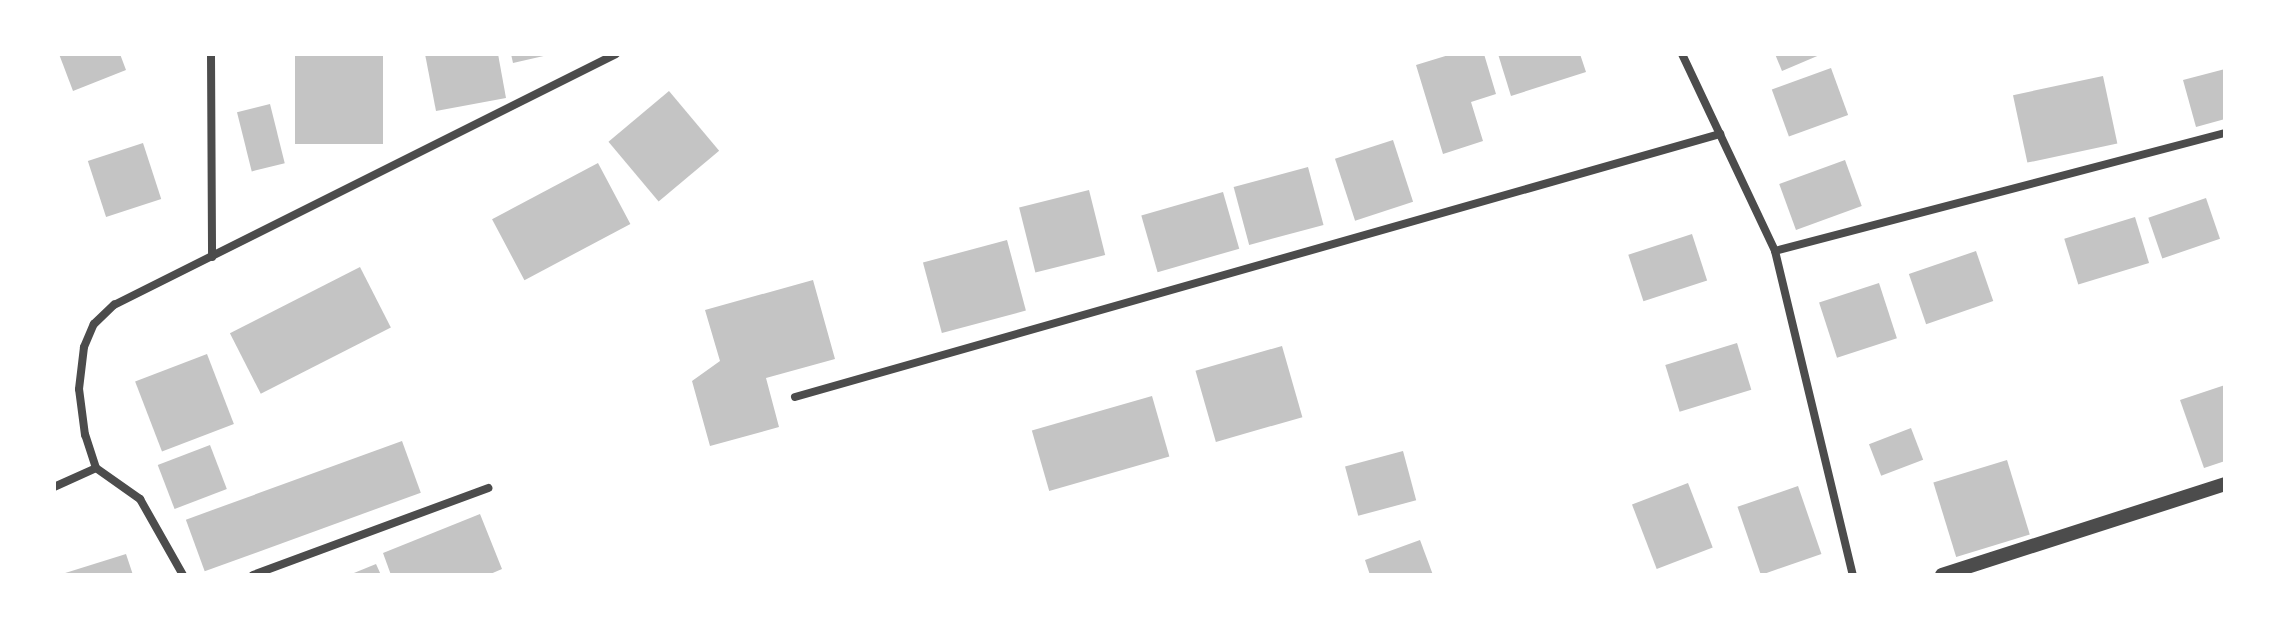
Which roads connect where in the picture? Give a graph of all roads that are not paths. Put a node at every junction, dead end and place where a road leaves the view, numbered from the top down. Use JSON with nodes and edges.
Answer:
{"nodes":[{"id":1,"x":211,"y":54,"type":"edge"},
{"id":2,"x":616,"y":54,"type":"edge"},
{"id":3,"x":1682,"y":54,"type":"edge"},
{"id":4,"x":2225,"y":133,"type":"edge"},
{"id":5,"x":1720,"y":134,"type":"junction"},
{"id":6,"x":1775,"y":251,"type":"junction"},
{"id":7,"x":212,"y":257,"type":"junction"},
{"id":8,"x":795,"y":397,"type":"dead end"},
{"id":9,"x":96,"y":468,"type":"junction"},
{"id":10,"x":2225,"y":484,"type":"edge"},
{"id":11,"x":54,"y":487,"type":"edge"},
{"id":12,"x":488,"y":488,"type":"dead end"},
{"id":13,"x":183,"y":575,"type":"edge"},
{"id":14,"x":253,"y":575,"type":"edge"},
{"id":15,"x":1853,"y":575,"type":"edge"},
{"id":16,"x":1942,"y":575,"type":"edge"}],
"edges":[{"from":1,"to":7,"type":"street"},
{"from":2,"to":7,"type":"street"},
{"from":3,"to":5,"type":"street"},
{"from":4,"to":6,"type":"street"},
{"from":5,"to":6,"type":"street"},
{"from":5,"to":8,"type":"street"},
{"from":6,"to":15,"type":"street"},
{"from":7,"to":9,"type":"street"},
{"from":9,"to":11,"type":"street"},
{"from":9,"to":13,"type":"street"},
{"from":10,"to":16,"type":"street"},
{"from":12,"to":14,"type":"street"}]}
